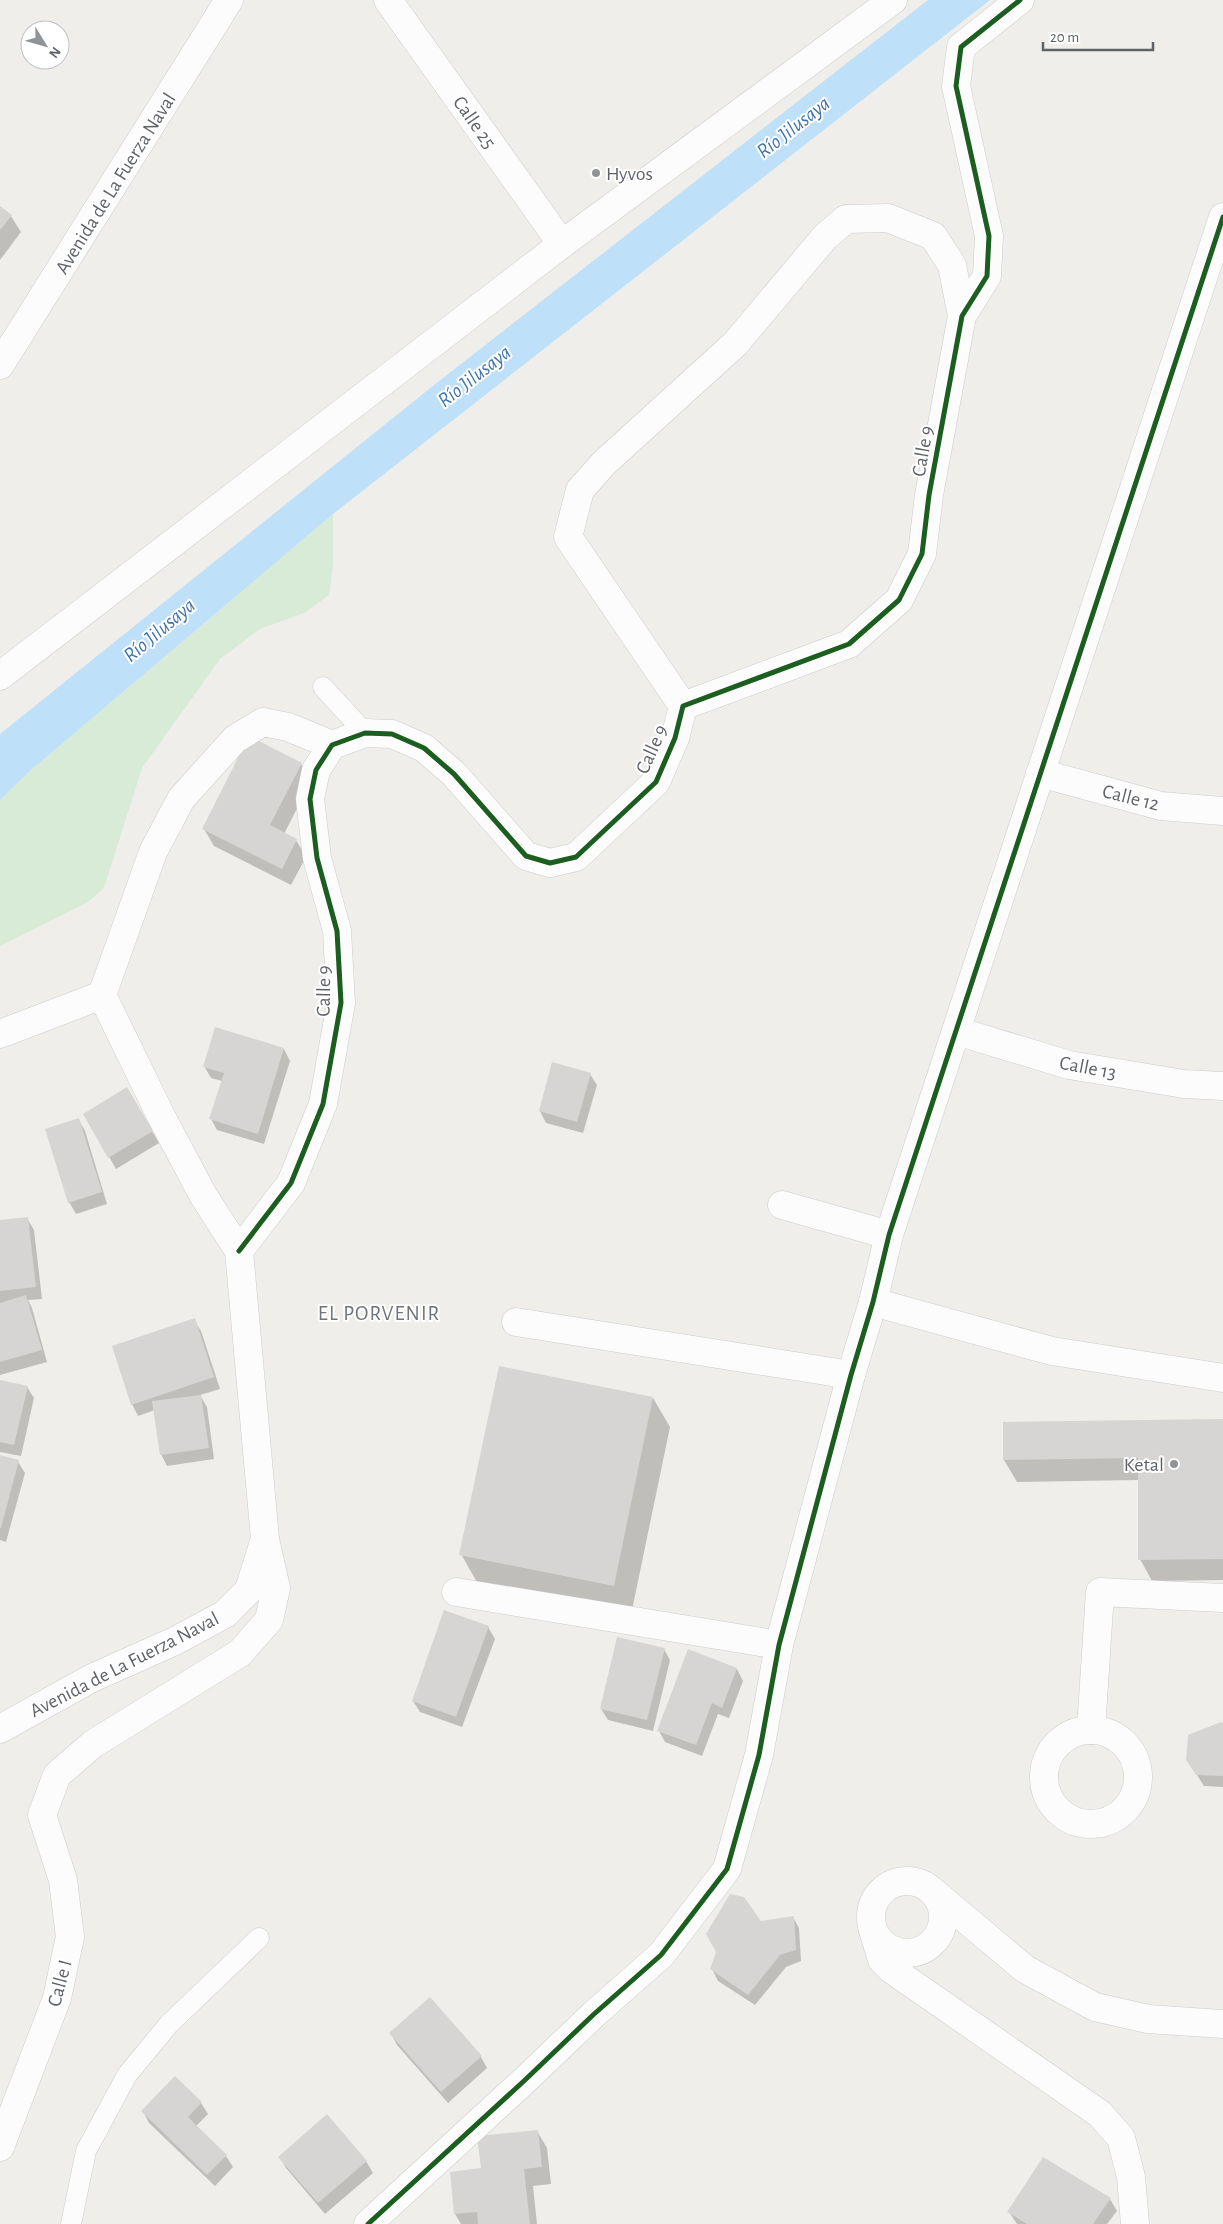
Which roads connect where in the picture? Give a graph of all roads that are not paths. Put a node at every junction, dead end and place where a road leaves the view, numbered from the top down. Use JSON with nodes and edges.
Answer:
{"nodes":[{"id":1,"x":229,"y":0,"type":"edge"},
{"id":2,"x":388,"y":0,"type":"edge"},
{"id":3,"x":1020,"y":0,"type":"edge"},
{"id":4,"x":882,"y":3,"type":"edge"},
{"id":5,"x":1223,"y":217,"type":"edge"},
{"id":6,"x":562,"y":244,"type":"junction"},
{"id":7,"x":962,"y":316,"type":"junction"},
{"id":8,"x":0,"y":365,"type":"edge"},
{"id":9,"x":0,"y":676,"type":"edge"},
{"id":10,"x":323,"y":687,"type":"dead end"},
{"id":11,"x":683,"y":706,"type":"junction"},
{"id":12,"x":365,"y":733,"type":"junction"},
{"id":13,"x":332,"y":745,"type":"junction"},
{"id":14,"x":1040,"y":773,"type":"junction"},
{"id":15,"x":1223,"y":811,"type":"edge"},
{"id":16,"x":102,"y":994,"type":"junction"},
{"id":17,"x":957,"y":1031,"type":"junction"},
{"id":18,"x":0,"y":1034,"type":"edge"},
{"id":19,"x":1223,"y":1086,"type":"edge"},
{"id":20,"x":782,"y":1205,"type":"dead end"},
{"id":21,"x":889,"y":1235,"type":"junction"},
{"id":22,"x":239,"y":1251,"type":"junction"},
{"id":23,"x":873,"y":1302,"type":"junction"},
{"id":24,"x":516,"y":1322,"type":"dead end"},
{"id":25,"x":852,"y":1375,"type":"junction"},
{"id":26,"x":1223,"y":1378,"type":"edge"},
{"id":27,"x":265,"y":1539,"type":"junction"},
{"id":28,"x":456,"y":1592,"type":"dead end"},
{"id":29,"x":1223,"y":1598,"type":"edge"},
{"id":30,"x":779,"y":1645,"type":"junction"},
{"id":31,"x":0,"y":1729,"type":"edge"},
{"id":32,"x":1091,"y":1730,"type":"dead end"},
{"id":33,"x":931,"y":1890,"type":"junction"},
{"id":34,"x":873,"y":1930,"type":"junction"},
{"id":35,"x":980,"y":1931,"type":"junction"},
{"id":36,"x":259,"y":1938,"type":"dead end"},
{"id":37,"x":936,"y":1938,"type":"junction"},
{"id":38,"x":932,"y":1996,"type":"junction"},
{"id":39,"x":1223,"y":2024,"type":"edge"},
{"id":40,"x":0,"y":2147,"type":"edge"},
{"id":41,"x":71,"y":2224,"type":"edge"},
{"id":42,"x":368,"y":2224,"type":"edge"},
{"id":43,"x":1135,"y":2224,"type":"edge"}],
"edges":[{"from":1,"to":8,"type":"street","name":"Avenida de La Fuerza Naval"},
{"from":2,"to":6,"type":"street","name":"Calle 25"},
{"from":3,"to":7,"type":"street","name":"Calle 9"},
{"from":4,"to":6,"type":"street"},
{"from":5,"to":14,"type":"street"},
{"from":6,"to":9,"type":"street"},
{"from":7,"to":11,"type":"street","name":"Calle 9"},
{"from":7,"to":11,"type":"street"},
{"from":10,"to":12,"type":"lane"},
{"from":11,"to":12,"type":"street","name":"Calle 9"},
{"from":12,"to":13,"type":"street","name":"Calle 9"},
{"from":13,"to":16,"type":"street"},
{"from":13,"to":22,"type":"street","name":"Calle 9"},
{"from":14,"to":15,"type":"street","name":"Calle 12"},
{"from":14,"to":17,"type":"street"},
{"from":16,"to":18,"type":"street"},
{"from":16,"to":22,"type":"street"},
{"from":17,"to":19,"type":"street","name":"Calle 13"},
{"from":17,"to":21,"type":"street"},
{"from":20,"to":21,"type":"street"},
{"from":21,"to":23,"type":"street"},
{"from":22,"to":27,"type":"street"},
{"from":23,"to":25,"type":"street"},
{"from":23,"to":26,"type":"street"},
{"from":24,"to":25,"type":"street"},
{"from":25,"to":30,"type":"street"},
{"from":27,"to":31,"type":"street","name":"Avenida de La Fuerza Naval"},
{"from":27,"to":40,"type":"street","name":"Calle I"},
{"from":28,"to":30,"type":"street"},
{"from":29,"to":32,"type":"street"},
{"from":30,"to":42,"type":"street"},
{"from":33,"to":34,"type":"street"},
{"from":33,"to":35,"type":"street"},
{"from":33,"to":37,"type":"street"},
{"from":34,"to":37,"type":"street"},
{"from":34,"to":38,"type":"street"},
{"from":35,"to":37,"type":"street"},
{"from":35,"to":39,"type":"street"},
{"from":36,"to":41,"type":"lane"},
{"from":37,"to":38,"type":"street"},
{"from":38,"to":43,"type":"street"}]}
